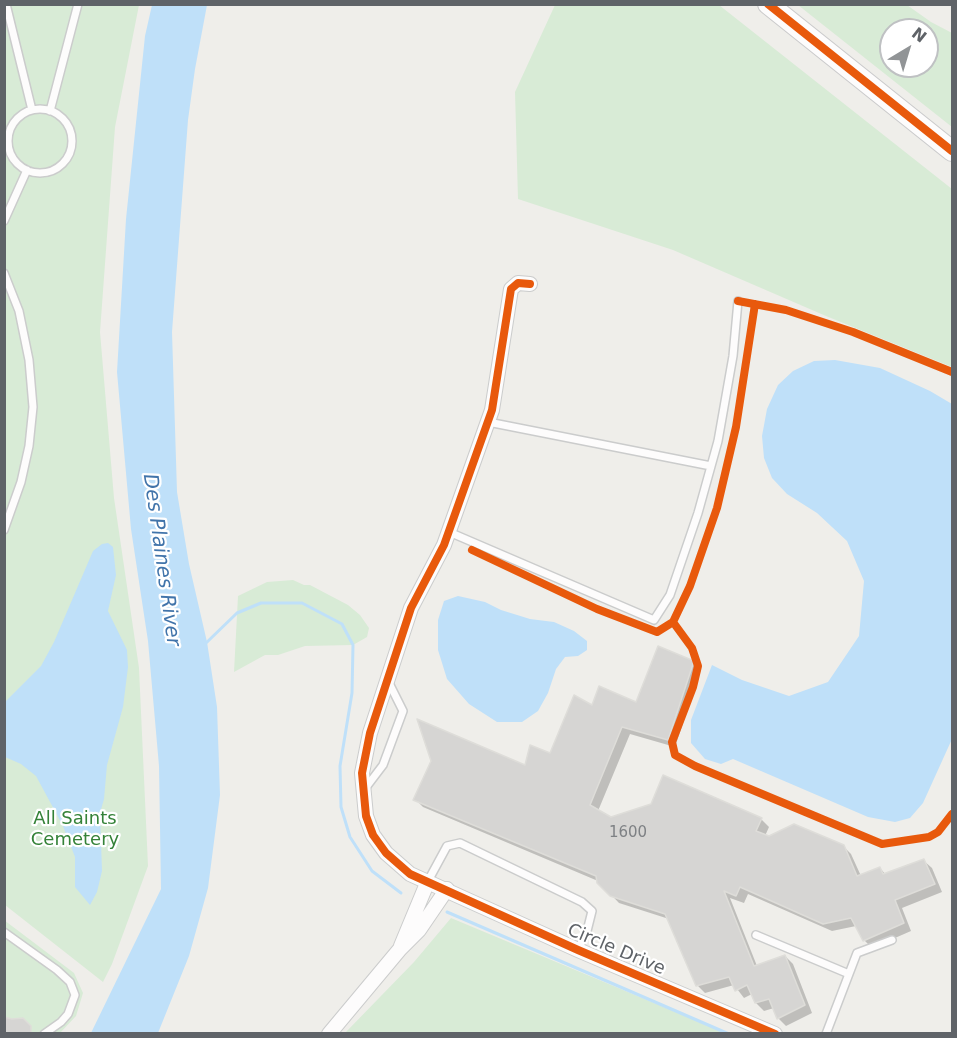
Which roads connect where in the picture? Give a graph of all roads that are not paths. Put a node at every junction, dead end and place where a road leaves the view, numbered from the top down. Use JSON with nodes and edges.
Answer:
{"nodes":[{"id":1,"x":6,"y":4,"type":"edge"},
{"id":2,"x":78,"y":4,"type":"edge"},
{"id":3,"x":768,"y":4,"type":"edge"},
{"id":4,"x":32,"y":110,"type":"junction"},
{"id":5,"x":50,"y":111,"type":"junction"},
{"id":6,"x":8,"y":125,"type":"edge"},
{"id":7,"x":952,"y":151,"type":"edge"},
{"id":8,"x":7,"y":152,"type":"edge"},
{"id":9,"x":27,"y":170,"type":"junction"},
{"id":10,"x":4,"y":221,"type":"edge"},
{"id":11,"x":4,"y":273,"type":"edge"},
{"id":12,"x":530,"y":284,"type":"dead end"},
{"id":13,"x":738,"y":301,"type":"dead end"},
{"id":14,"x":488,"y":422,"type":"junction"},
{"id":15,"x":711,"y":466,"type":"junction"},
{"id":16,"x":4,"y":530,"type":"edge"},
{"id":17,"x":449,"y":532,"type":"junction"},
{"id":18,"x":388,"y":681,"type":"junction"},
{"id":19,"x":363,"y":792,"type":"junction"},
{"id":20,"x":428,"y":881,"type":"junction"},
{"id":21,"x":447,"y":890,"type":"junction"},
{"id":22,"x":4,"y":932,"type":"edge"},
{"id":23,"x":756,"y":935,"type":"dead end"},
{"id":24,"x":892,"y":940,"type":"dead end"},
{"id":25,"x":400,"y":949,"type":"junction"},
{"id":26,"x":578,"y":950,"type":"junction"},
{"id":27,"x":849,"y":974,"type":"junction"},
{"id":28,"x":44,"y":1034,"type":"edge"},
{"id":29,"x":329,"y":1034,"type":"edge"},
{"id":30,"x":775,"y":1034,"type":"edge"},
{"id":31,"x":826,"y":1034,"type":"edge"}],
"edges":[{"from":1,"to":4,"type":"lane"},
{"from":2,"to":5,"type":"lane"},
{"from":3,"to":7,"type":"main road"},
{"from":4,"to":5,"type":"lane"},
{"from":4,"to":6,"type":"lane"},
{"from":5,"to":9,"type":"lane"},
{"from":6,"to":8,"type":"lane"},
{"from":8,"to":9,"type":"lane"},
{"from":9,"to":10,"type":"lane"},
{"from":11,"to":16,"type":"lane"},
{"from":12,"to":14,"type":"street","name":"Circle Drive"},
{"from":13,"to":15,"type":"lane"},
{"from":14,"to":15,"type":"lane"},
{"from":14,"to":17,"type":"street","name":"Circle Drive"},
{"from":15,"to":17,"type":"lane"},
{"from":17,"to":18,"type":"street","name":"Circle Drive"},
{"from":18,"to":19,"type":"street","name":"Circle Drive"},
{"from":18,"to":19,"type":"lane"},
{"from":19,"to":20,"type":"street","name":"Circle Drive"},
{"from":20,"to":21,"type":"street","name":"Circle Drive"},
{"from":20,"to":25,"type":"street"},
{"from":20,"to":26,"type":"lane"},
{"from":21,"to":25,"type":"street"},
{"from":21,"to":26,"type":"street","name":"Circle Drive"},
{"from":22,"to":28,"type":"lane"},
{"from":23,"to":27,"type":"lane"},
{"from":24,"to":27,"type":"lane"},
{"from":25,"to":29,"type":"street"},
{"from":26,"to":30,"type":"street","name":"Circle Drive"},
{"from":27,"to":31,"type":"lane"}]}
